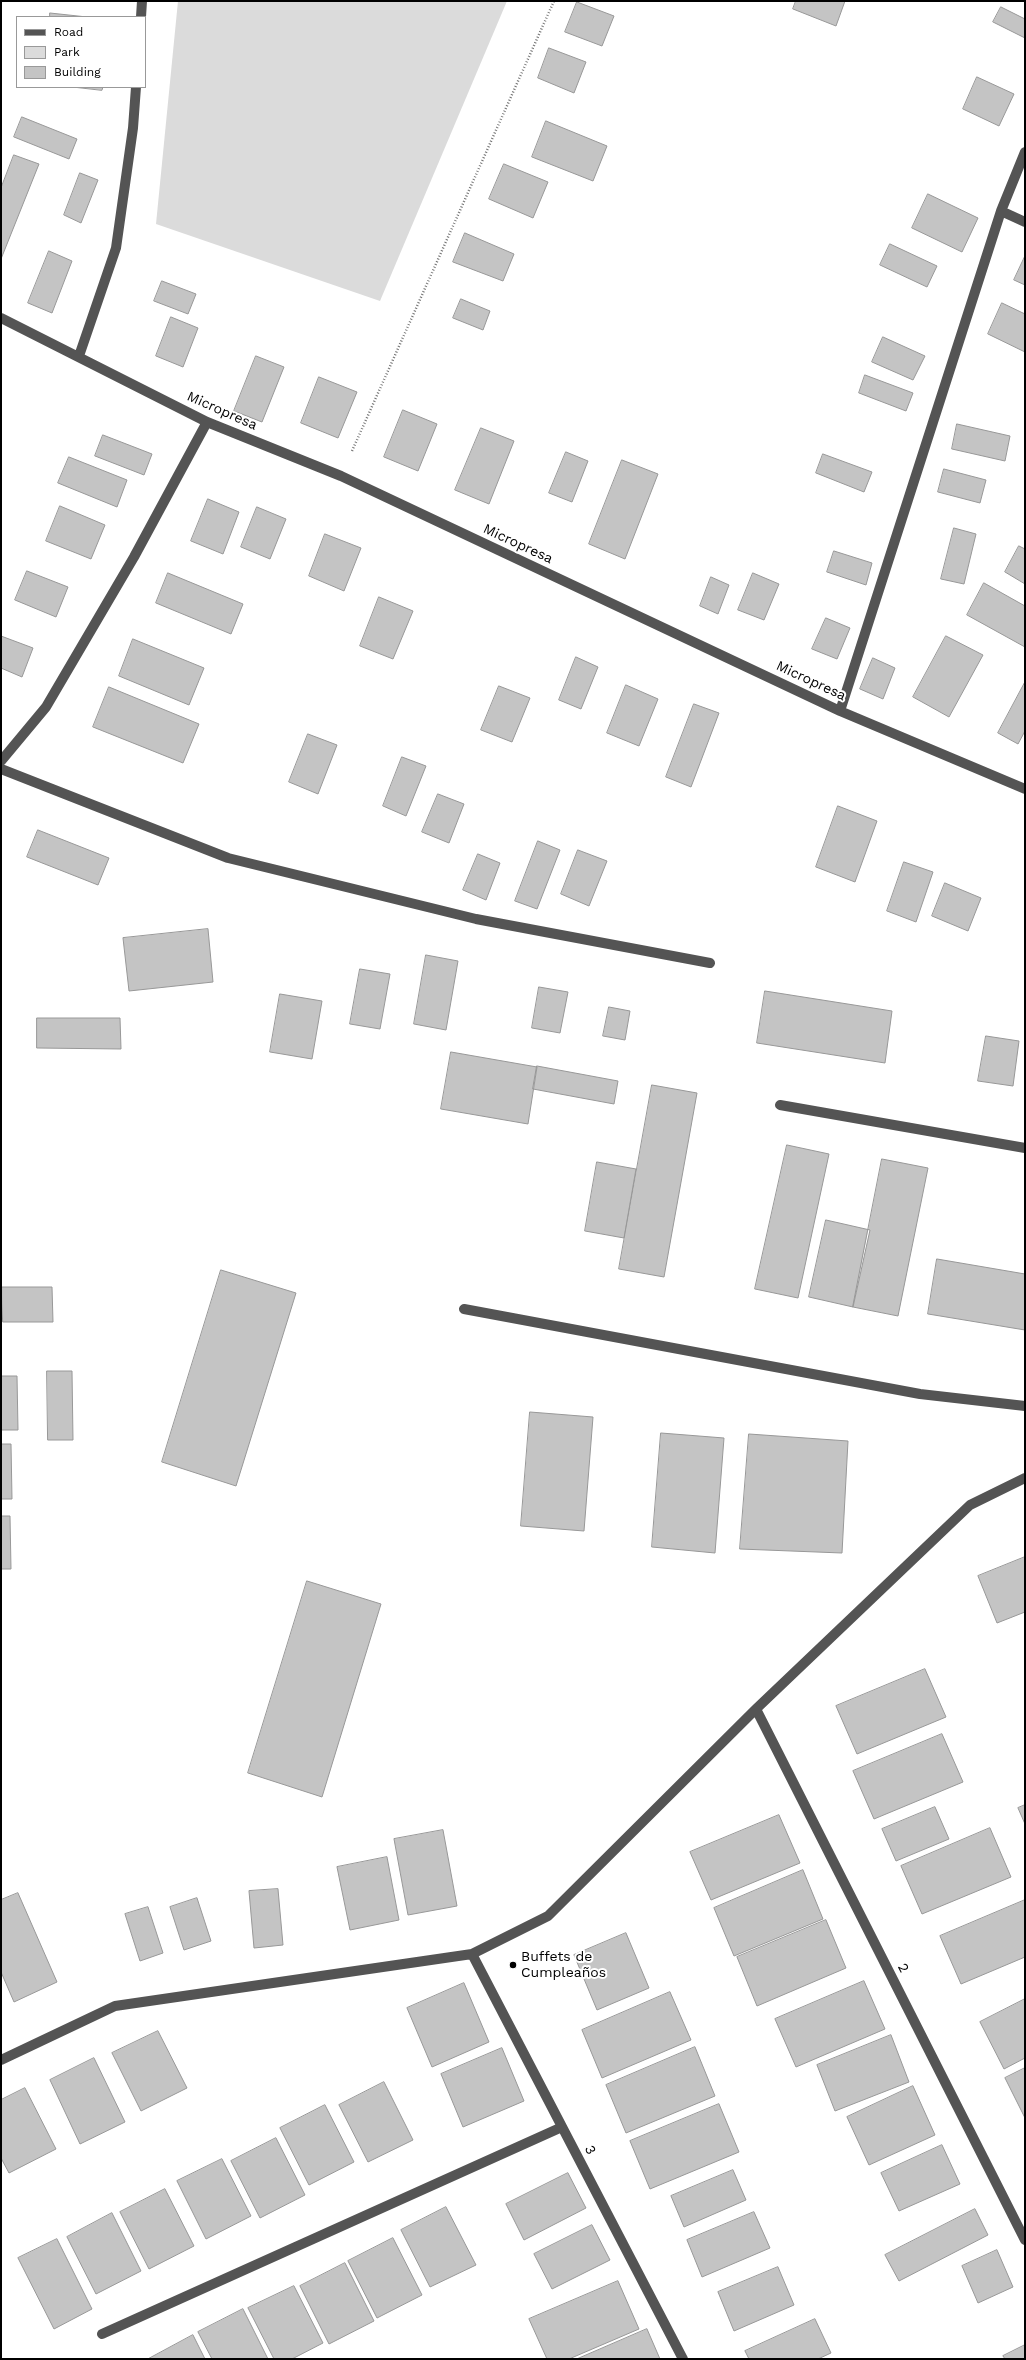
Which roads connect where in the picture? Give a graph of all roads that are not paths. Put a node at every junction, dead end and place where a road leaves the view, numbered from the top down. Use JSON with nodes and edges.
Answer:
{"nodes":[{"id":1,"x":142,"y":1,"type":"edge"},
{"id":2,"x":141,"y":16,"type":"edge"},
{"id":3,"x":136,"y":88,"type":"edge"},
{"id":4,"x":1025,"y":152,"type":"edge"},
{"id":5,"x":1001,"y":211,"type":"junction"},
{"id":6,"x":1025,"y":222,"type":"edge"},
{"id":7,"x":1,"y":318,"type":"edge"},
{"id":8,"x":79,"y":356,"type":"junction"},
{"id":9,"x":207,"y":422,"type":"junction"},
{"id":10,"x":840,"y":711,"type":"junction"},
{"id":11,"x":1,"y":761,"type":"edge"},
{"id":12,"x":1,"y":769,"type":"edge"},
{"id":13,"x":1025,"y":789,"type":"edge"},
{"id":14,"x":710,"y":963,"type":"dead end"},
{"id":15,"x":780,"y":1105,"type":"dead end"},
{"id":16,"x":1025,"y":1148,"type":"edge"},
{"id":17,"x":464,"y":1309,"type":"dead end"},
{"id":18,"x":1025,"y":1406,"type":"edge"},
{"id":19,"x":1025,"y":1478,"type":"edge"},
{"id":20,"x":756,"y":1709,"type":"junction"},
{"id":21,"x":472,"y":1954,"type":"junction"},
{"id":22,"x":1,"y":2060,"type":"edge"},
{"id":23,"x":562,"y":2127,"type":"junction"},
{"id":24,"x":1025,"y":2240,"type":"edge"},
{"id":25,"x":102,"y":2334,"type":"dead end"},
{"id":26,"x":683,"y":2359,"type":"edge"}],
"edges":[{"from":1,"to":2,"type":"street"},
{"from":3,"to":8,"type":"street"},
{"from":4,"to":5,"type":"street"},
{"from":5,"to":6,"type":"street"},
{"from":5,"to":10,"type":"street"},
{"from":7,"to":8,"type":"street","name":"Micropresa"},
{"from":8,"to":9,"type":"street","name":"Micropresa"},
{"from":9,"to":10,"type":"street","name":"Micropresa"},
{"from":9,"to":11,"type":"street"},
{"from":10,"to":13,"type":"street","name":"Micropresa"},
{"from":12,"to":14,"type":"street"},
{"from":15,"to":16,"type":"street"},
{"from":17,"to":18,"type":"street"},
{"from":19,"to":20,"type":"street"},
{"from":20,"to":21,"type":"street"},
{"from":20,"to":24,"type":"street","name":"2"},
{"from":21,"to":22,"type":"street"},
{"from":21,"to":23,"type":"street","name":"3"},
{"from":23,"to":25,"type":"street"},
{"from":23,"to":26,"type":"street","name":"3"}]}
